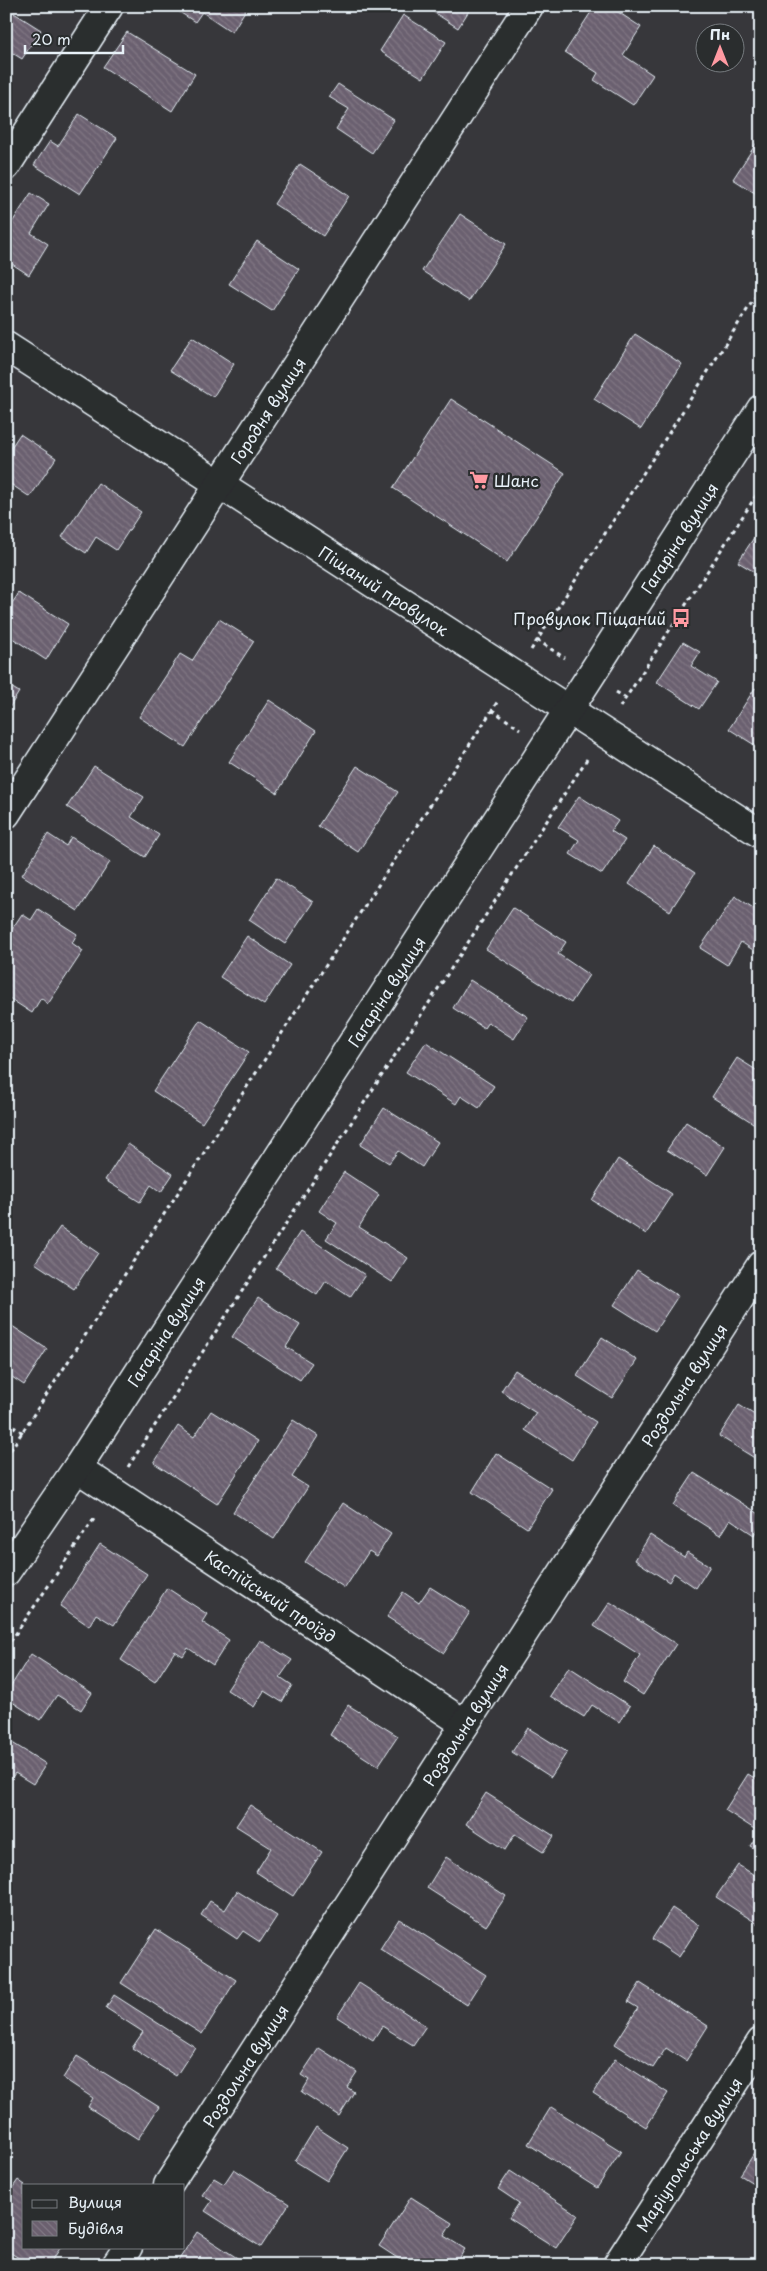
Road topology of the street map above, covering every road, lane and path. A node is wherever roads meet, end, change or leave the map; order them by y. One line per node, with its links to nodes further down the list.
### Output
1 (109, 6): 3 (street)
2 (529, 6): 7 (street, Городня вулиця)
3 (6, 166)
4 (761, 288): 9 (path)
5 (6, 346): 7 (street, Піщаний провулок)
6 (761, 409): 10 (street, Гагаріна вулиця)
7 (219, 484): 9 (street, Піщаний провулок); 12 (street, Городня вулиця)
8 (761, 488): 11 (path)
9 (514, 675): 10 (street, Піщаний провулок); 16 (path)
10 (568, 710): 11 (street, Піщаний провулок); 18 (street, Гагаріна вулиця)
11 (604, 733): 13 (street, Піщаний провулок); 19 (path)
12 (6, 814)
13 (761, 834)
14 (761, 1265): 22 (street, Роздольна вулиця)
15 (6, 1422): 16 (path)
16 (23, 1433): 17 (path)
17 (6, 1457)
18 (77, 1468): 19 (street, Каспійський проїзд); 20 (street, Гагаріна вулиця)
19 (112, 1492): 21 (path); 22 (street, Каспійський проїзд)
20 (6, 1572)
21 (6, 1648)
22 (465, 1724): 24 (street, Роздольна вулиця)
23 (761, 2042): 27 (street, Маріупольська вулиця)
24 (169, 2184)
25 (127, 2248): 26 (street)
26 (116, 2265)
27 (617, 2265)

